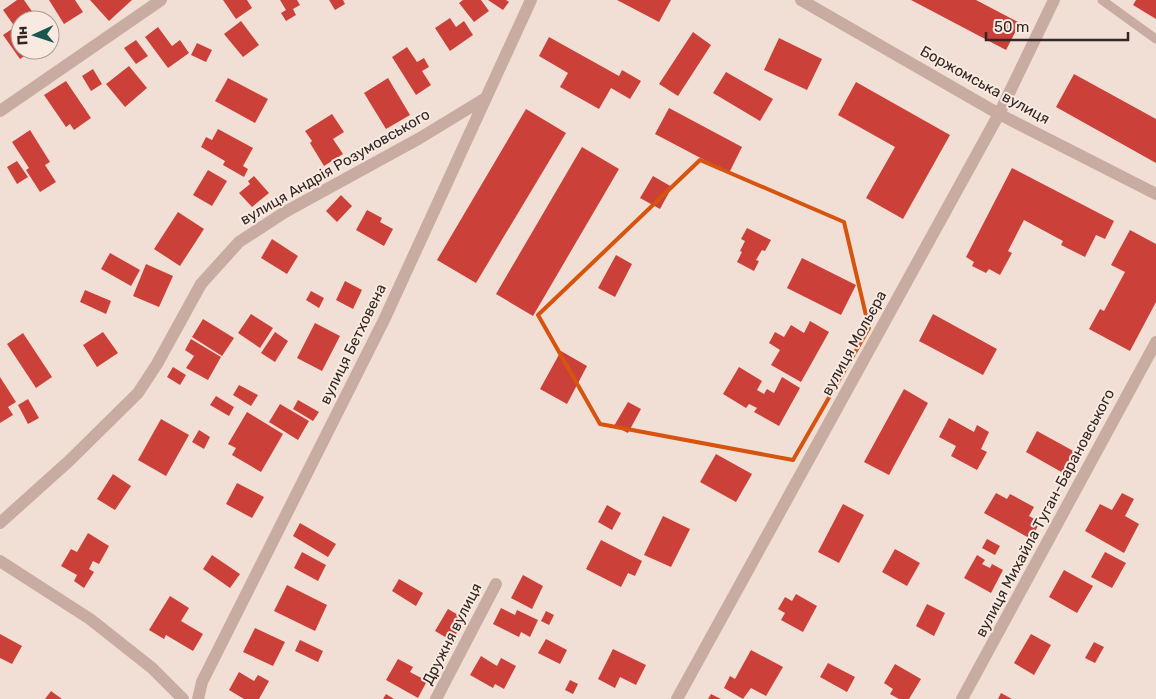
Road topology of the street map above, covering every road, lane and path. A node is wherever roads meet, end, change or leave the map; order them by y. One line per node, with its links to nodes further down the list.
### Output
1 (161, 0): 8 (street)
2 (530, 0): 7 (street, вулиця Бетховена)
3 (800, 0): 9 (street, Боржомська вулиця)
4 (1054, 0): 9 (street, вулиця Мольєра)
5 (1102, 0): 6 (lane)
6 (1156, 39)
7 (484, 99): 12 (street, вулиця Андрія Розумовського); 16 (street, вулиця Бетховена)
8 (0, 111)
9 (999, 114): 10 (street, Боржомська вулиця); 18 (street, вулиця Мольєра)
10 (1156, 194)
11 (1156, 342): 19 (street, вулиця Михайла Туган-Барановського)
12 (0, 523)
13 (0, 561): 15 (street)
14 (496, 584): 17 (street, Дружня вулиця)
15 (183, 699)
16 (198, 699)
17 (436, 699)
18 (677, 699)
19 (962, 699)

